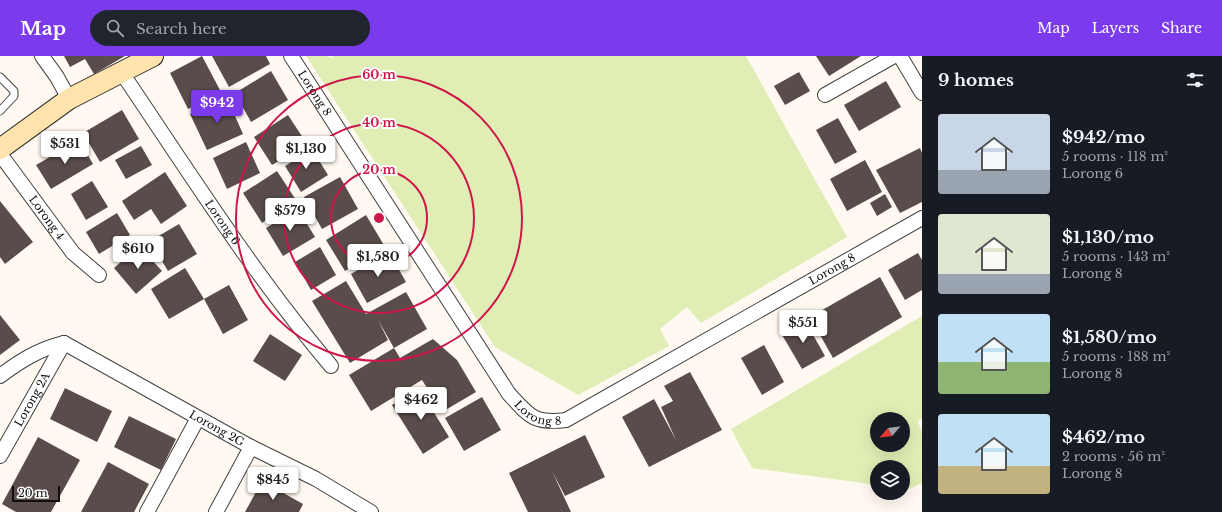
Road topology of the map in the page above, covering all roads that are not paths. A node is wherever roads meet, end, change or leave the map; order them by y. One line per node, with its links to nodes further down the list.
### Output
1 (42, 56): 10 (street)
2 (153, 56): 6 (street)
3 (291, 56): 14 (street, Lorong 8)
4 (894, 56): 9 (street)
5 (900, 56): 8 (street)
6 (122, 72): 10 (street); 17 (street, Lorong 6)
7 (0, 77): 11 (lane)
8 (922, 93)
9 (825, 95)
10 (69, 99): 12 (street)
11 (0, 111)
12 (0, 149)
13 (0, 154): 15 (street, Lorong 4)
14 (922, 218)
15 (99, 275)
16 (64, 343): 18 (street); 19 (street, Lorong 2G); 21 (street, Lorong 2A)
17 (331, 366)
18 (0, 376)
19 (198, 418): 20 (street, Lorong 2G); 22 (street)
20 (250, 447): 23 (street); 24 (street, Lorong 2G)
21 (0, 456)
22 (147, 512)
23 (216, 512)
24 (371, 512)

